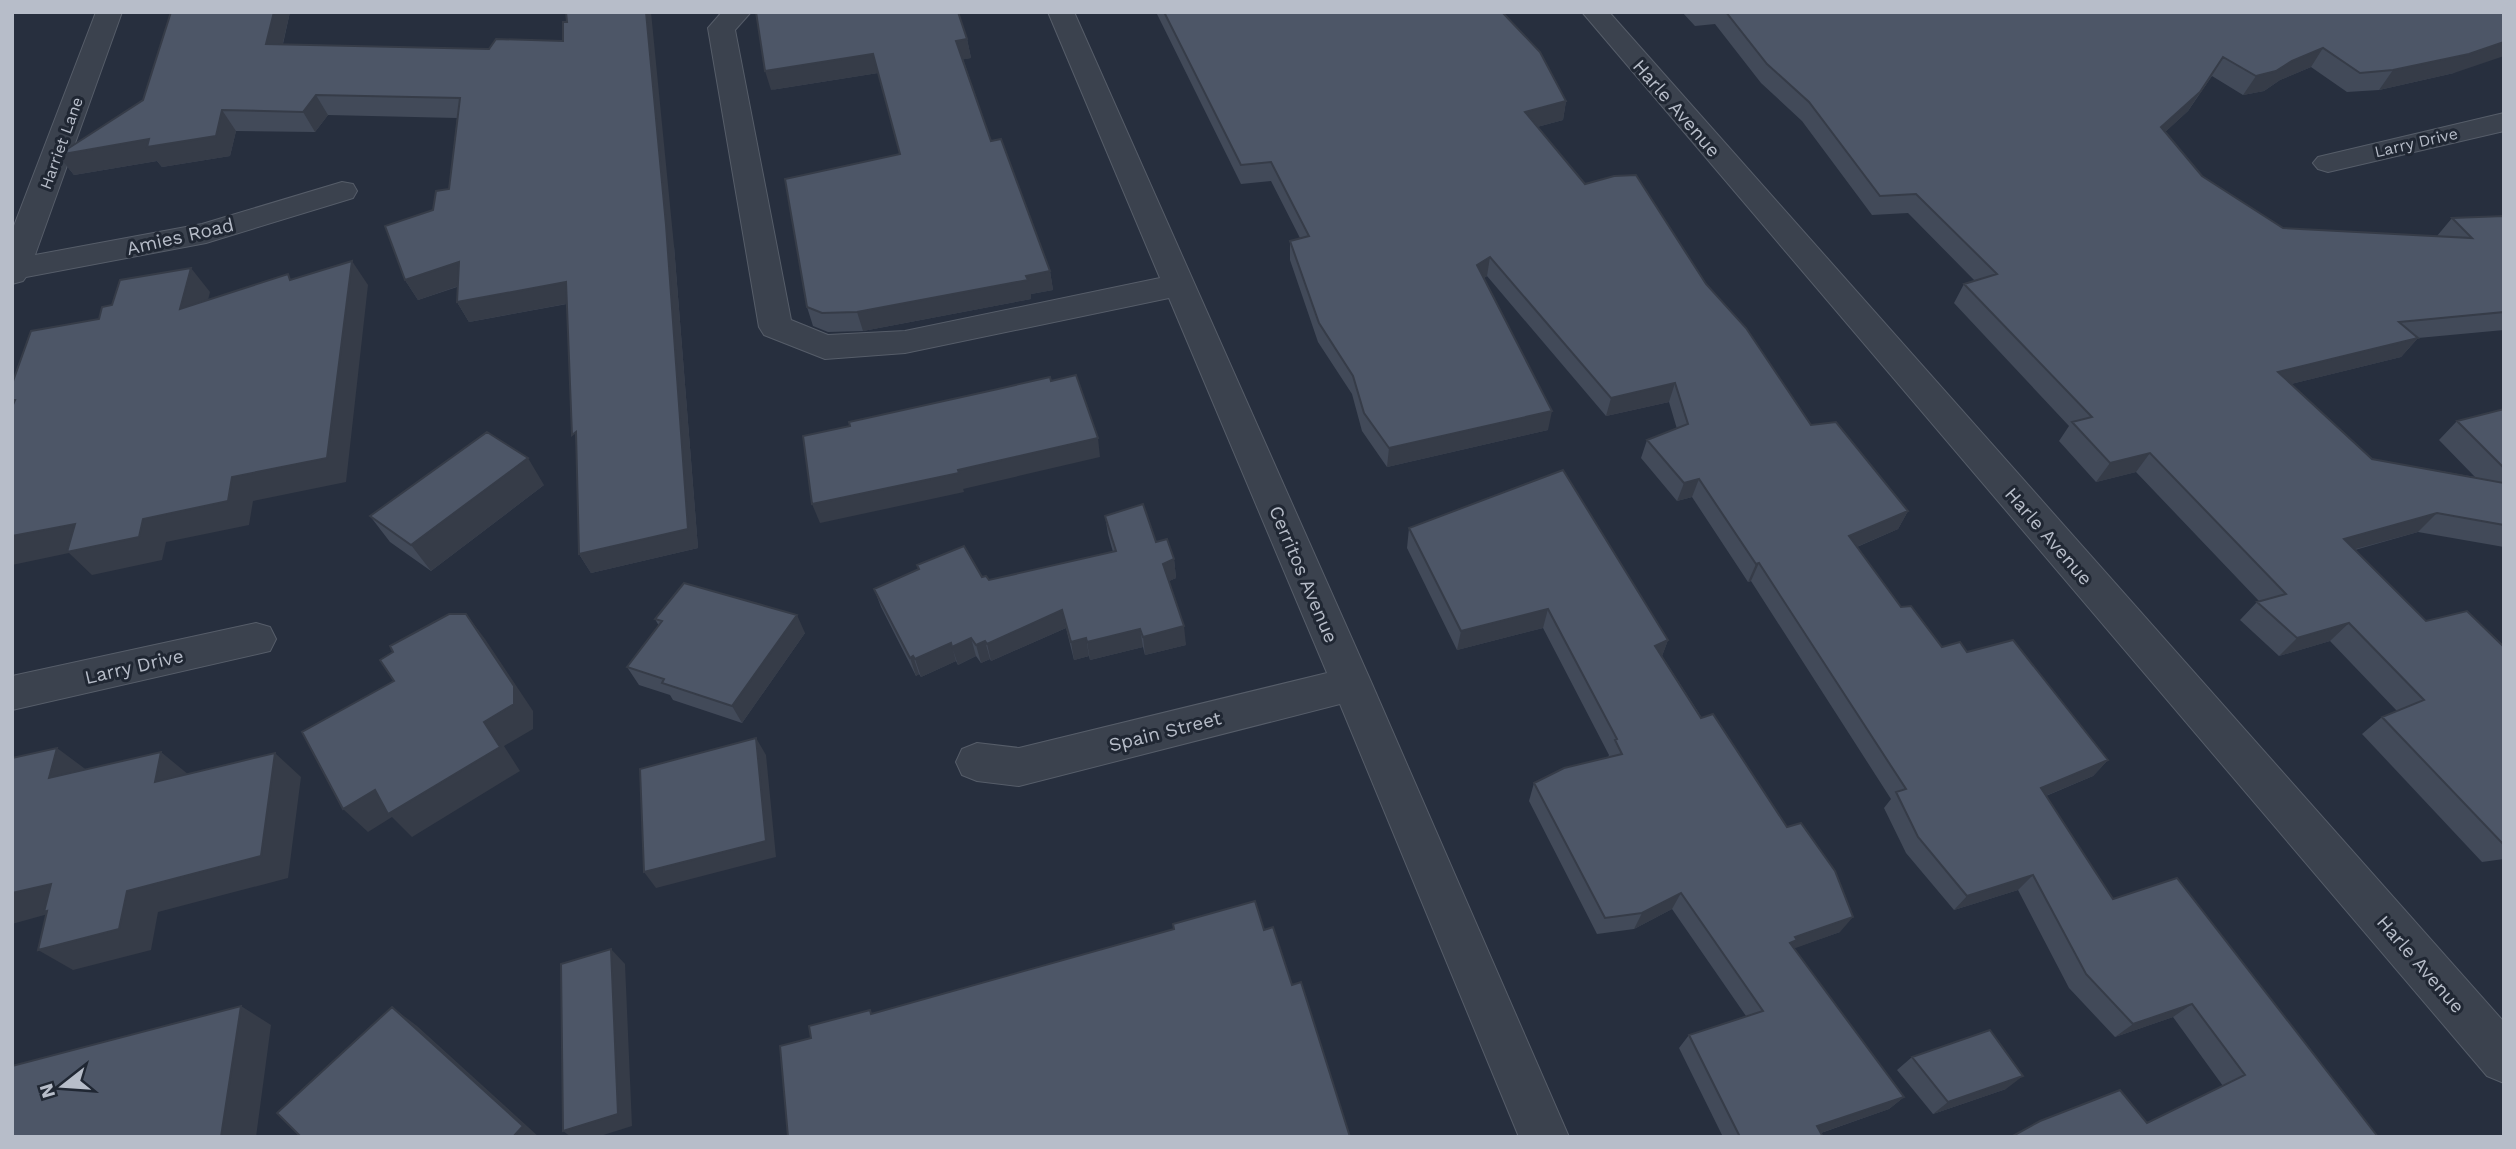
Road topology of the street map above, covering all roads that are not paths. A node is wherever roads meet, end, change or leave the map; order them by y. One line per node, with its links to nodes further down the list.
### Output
1 (109, 12): 8 (street, Harriet Lane)
2 (738, 12): 9 (street)
3 (1060, 12): 9 (street, Cerritos Avenue)
4 (1595, 12): 14 (street, Harle Avenue)
5 (2504, 122): 6 (street, Larry Drive)
6 (2328, 163)
7 (342, 191): 8 (street, Amies Road)
8 (13, 272)
9 (1179, 285): 11 (street, Cerritos Avenue)
10 (256, 639): 12 (street, Larry Drive)
11 (1352, 684): 13 (street, Spain Street); 15 (street, Cerritos Avenue)
12 (12, 693)
13 (977, 762)
14 (2504, 1059)
15 (1544, 1137)

